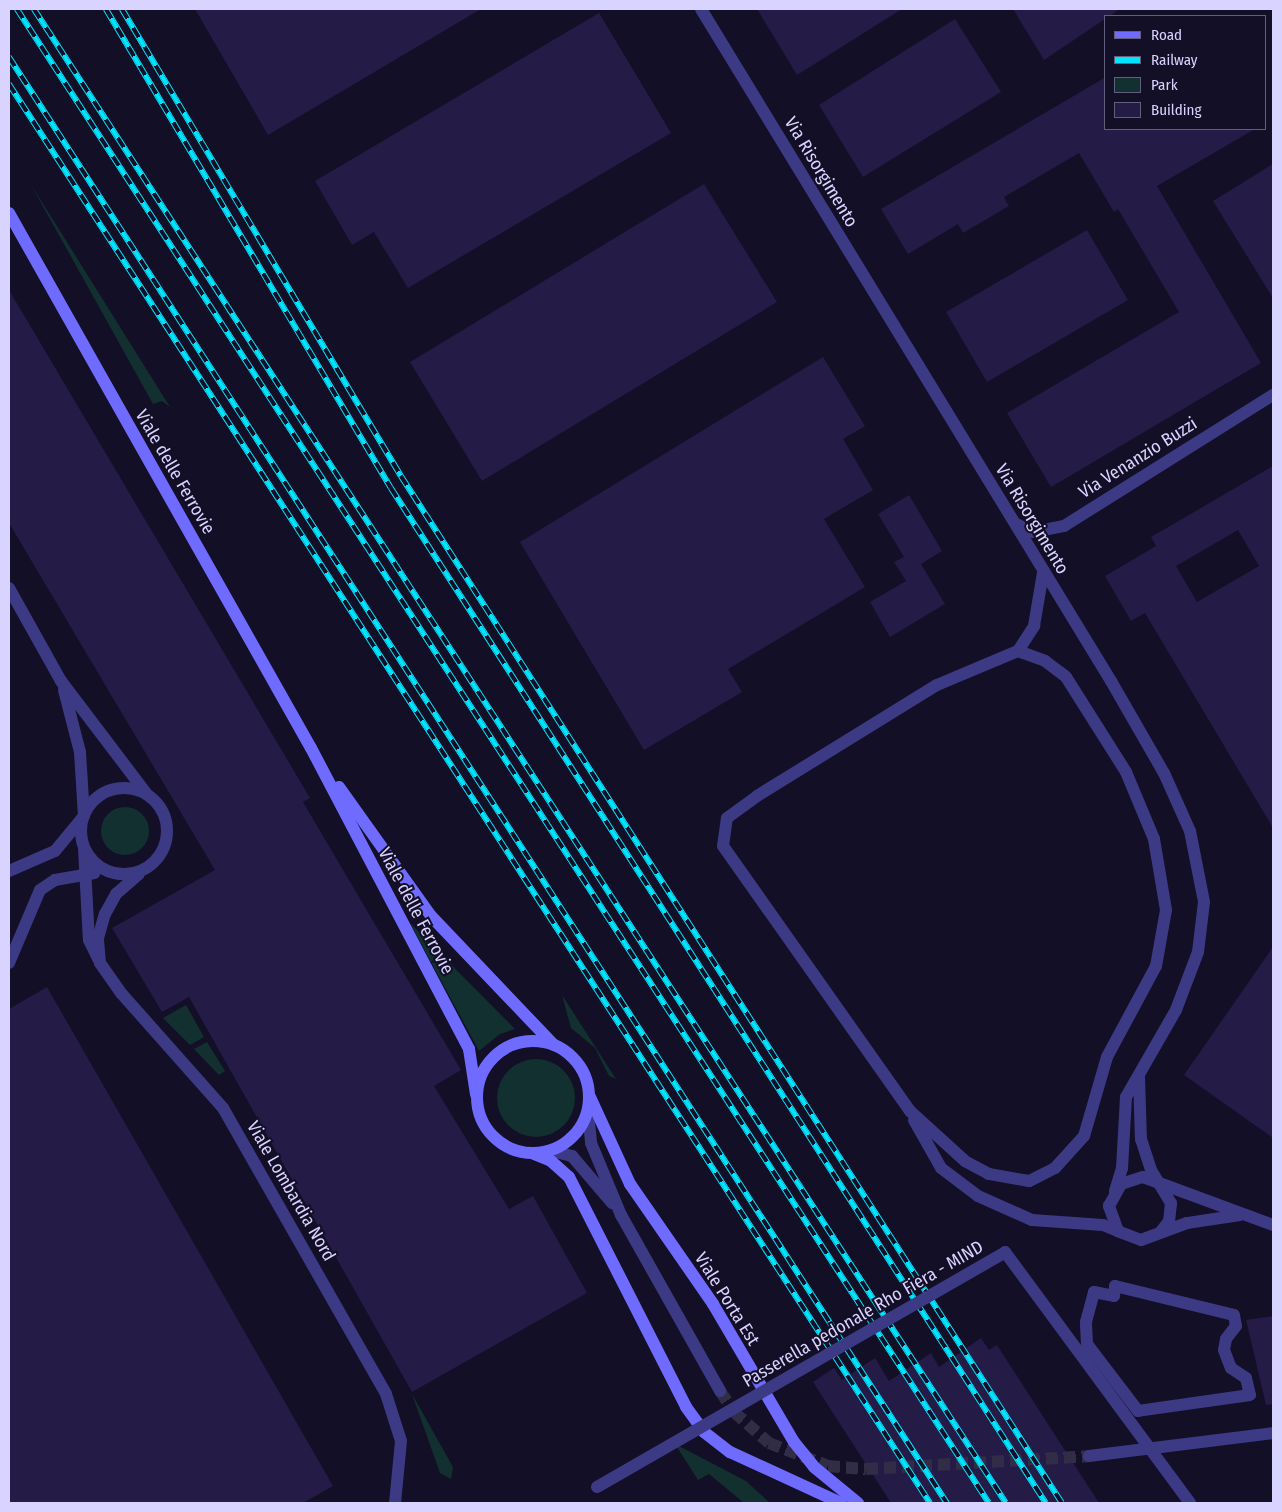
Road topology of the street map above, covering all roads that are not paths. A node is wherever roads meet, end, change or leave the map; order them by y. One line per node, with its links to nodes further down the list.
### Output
1 (701, 9): 4 (street, Via Risorgimento)
2 (9, 214): 9 (street, Viale delle Ferrovie)
3 (1273, 395): 4 (street, Via Venanzio Buzzi)
4 (1016, 524): 5 (street, Via Risorgimento)
5 (1043, 574): 7 (street); 20 (street, Via Risorgimento)
6 (10, 591): 8 (street)
7 (1018, 651): 23 (street); 23 (street)
8 (61, 680): 10 (street); 11 (street)
9 (311, 748): 19 (street, Viale delle Ferrovie); 21 (street, Viale delle Ferrovie)
10 (147, 794): 11 (street); 13 (street)
11 (84, 816): 12 (street); 14 (street)
12 (84, 849): 15 (street); 16 (street, Viale Lombardia Nord)
13 (148, 868): 15 (street); 18 (street)
14 (9, 871)
15 (109, 872): 16 (street)
16 (86, 874): 17 (street); 18 (street, Viale Lombardia Nord)
17 (9, 963)
18 (100, 963): 39 (street, Viale Lombardia Nord)
19 (554, 1045): 21 (street); 22 (street)
20 (1140, 1072): 27 (street); 28 (street, Via Risorgimento)
21 (476, 1094): 26 (street)
22 (590, 1097): 24 (street); 41 (street, Viale Porta Est)
23 (910, 1110): 32 (street)
24 (588, 1113): 25 (street); 29 (street)
25 (552, 1151): 26 (street); 29 (street)
26 (534, 1154): 40 (street)
27 (1160, 1185): 28 (street); 30 (street); 33 (street)
28 (1114, 1191): 32 (street)
29 (621, 1215): 35 (street)
30 (1240, 1215): 31 (street); 33 (street)
31 (1273, 1225)
32 (1120, 1232): 33 (street)
33 (1156, 1236)
34 (1086, 1322): 34 (street)
35 (720, 1391)
36 (1273, 1433): 37 (street)
37 (1089, 1456)
38 (598, 1487): 42 (street, Passerella pedonale Rho Fiera - MIND, bridge)
39 (395, 1503)
40 (842, 1503)
41 (858, 1503)
42 (1190, 1503)

